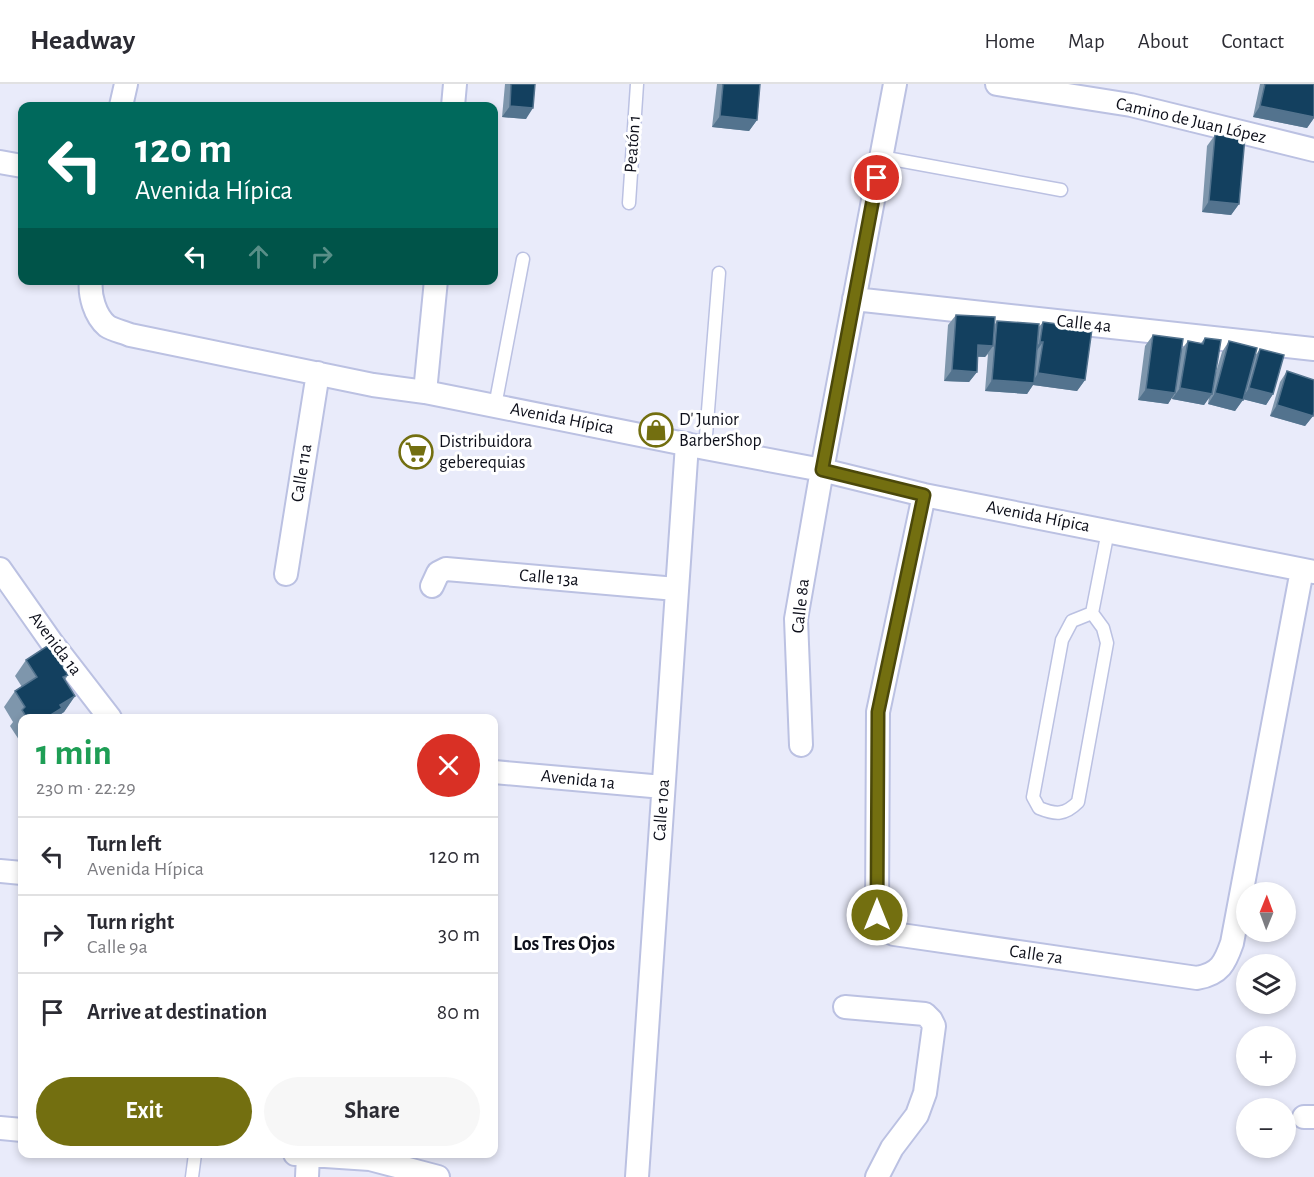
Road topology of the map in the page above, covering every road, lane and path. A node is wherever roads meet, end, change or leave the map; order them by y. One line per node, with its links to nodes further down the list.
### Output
1 (126, 84): 6 (street)
2 (455, 84): 7 (street)
3 (637, 84): 13 (lane, Peatón 1)
4 (895, 84): 9 (street, Calle 8a)
5 (997, 84): 8 (street, Camino de Juan López)
6 (122, 102)
7 (453, 102)
8 (1314, 150)
9 (881, 157): 12 (lane); 18 (street, Calle 8a)
10 (0, 162): 11 (street)
11 (18, 165)
12 (1061, 190)
13 (629, 203)
14 (524, 259): 22 (lane)
15 (719, 273): 23 (lane)
16 (90, 285): 20 (street, Avenida Hípica)
17 (436, 285): 21 (street)
18 (854, 299): 19 (street, Calle 4a); 24 (street, Calle 8a)
19 (1314, 349)
20 (318, 373): 21 (street, Avenida Hípica); 29 (street, Calle 11a)
21 (425, 392): 22 (street, Avenida Hípica)
22 (495, 406): 23 (street, Avenida Hípica)
23 (696, 446): 24 (street, Avenida Hípica); 31 (street, Calle 10a)
24 (822, 470): 25 (street, Avenida Hípica); 34 (street, Calle 8a)
25 (924, 495): 26 (street, Avenida Hípica); 28 (street, Calle 7a)
26 (1108, 531): 28 (street, Avenida Hípica); 32 (lane)
27 (0, 570): 33 (street, Avenida 1a)
28 (1308, 571)
29 (286, 574)
30 (432, 586): 31 (street, Calle 13a)
31 (676, 589): 36 (street, Calle 10a)
32 (1092, 613): 32 (lane)
33 (107, 714)
34 (801, 745)
35 (498, 772): 36 (street, Avenida 1a)
36 (663, 788): 48 (street, Calle 10a)
37 (0, 871): 38 (street)
38 (18, 873)
39 (845, 1007): 49 (street)
40 (0, 1128): 41 (street)
41 (18, 1130)
42 (194, 1158): 46 (lane)
43 (348, 1158): 45 (street)
44 (377, 1158): 47 (street)
45 (303, 1162)
46 (192, 1177)
47 (438, 1177)
48 (637, 1177)
49 (877, 1177)

